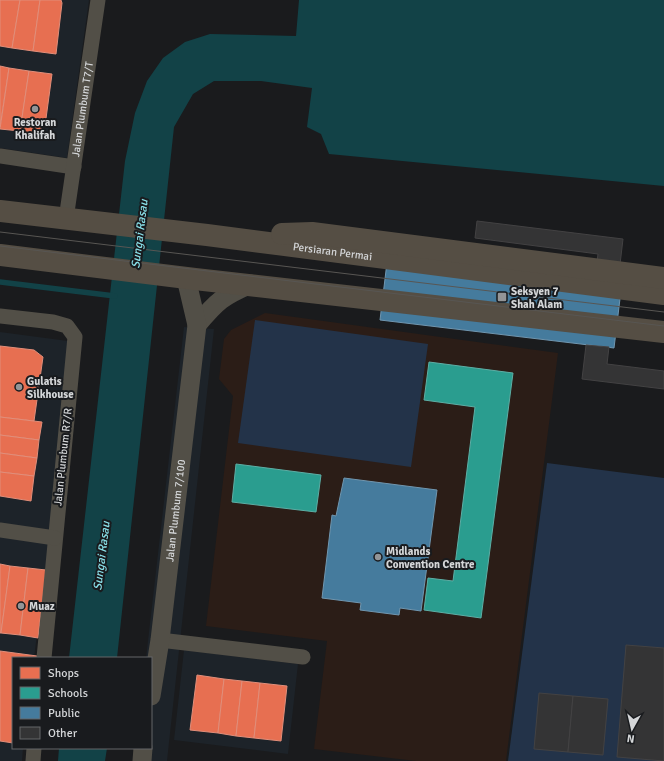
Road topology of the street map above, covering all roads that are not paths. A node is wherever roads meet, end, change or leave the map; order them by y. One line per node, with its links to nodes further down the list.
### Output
1 (98, 0): 3 (street, Jalan Plumbum T7/T)
2 (0, 156): 3 (street)
3 (74, 166): 5 (street, Jalan Plumbum T7/T)
4 (0, 211): 5 (main road, Persiaran Permai)
5 (66, 218): 6 (main road, Persiaran Permai)
6 (207, 235): 9 (main road); 11 (main road, Persiaran Permai)
7 (0, 255): 8 (main road)
8 (182, 278): 10 (main road); 13 (street)
9 (664, 278)
10 (251, 284): 13 (street); 14 (main road)
11 (664, 294)
12 (0, 316): 16 (street, Jalan Plumbum R7/R)
13 (197, 325): 17 (street, Jalan Plumbum 7/100)
14 (664, 332)
15 (0, 530): 16 (street)
16 (55, 538): 18 (street, Jalan Plumbum R7/R)
17 (160, 640): 19 (street); 20 (street, Jalan Plumbum 7/100)
18 (44, 657)
19 (303, 657)
20 (152, 690)
21 (34, 749): 23 (street)
22 (143, 749): 24 (street)
23 (33, 761)
24 (142, 761)

